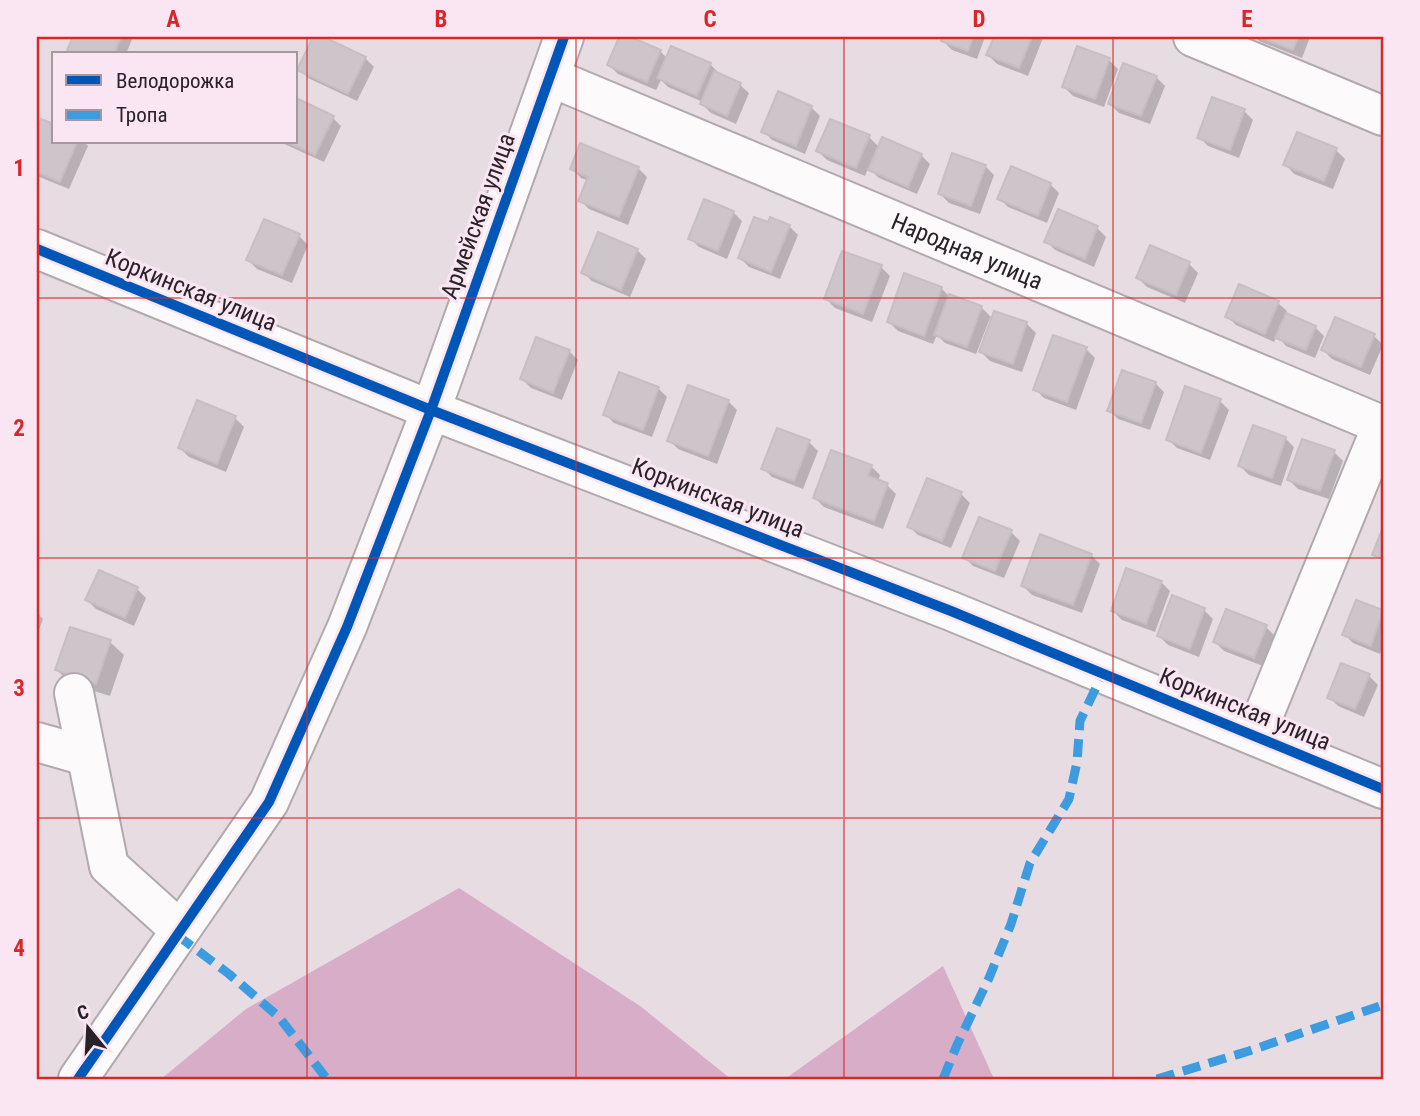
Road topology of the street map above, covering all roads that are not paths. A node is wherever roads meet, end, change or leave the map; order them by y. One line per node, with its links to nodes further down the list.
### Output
1 (564, 37): 3 (street, Армейская улица)
2 (1199, 38): 4 (street)
3 (550, 77): 6 (street, Армейская улица); 7 (street, Народная улица)
4 (1383, 117)
5 (37, 249): 6 (street, Коркинская улица)
6 (430, 410): 9 (street, Коркинская улица); 13 (street, Армейская улица)
7 (1383, 424): 9 (street)
8 (74, 693): 11 (street)
9 (1255, 736): 12 (street, Коркинская улица)
10 (37, 741): 11 (street)
11 (86, 756): 13 (street)
12 (1383, 789)
13 (180, 930): 14 (street, Армейская улица)
14 (78, 1079)

